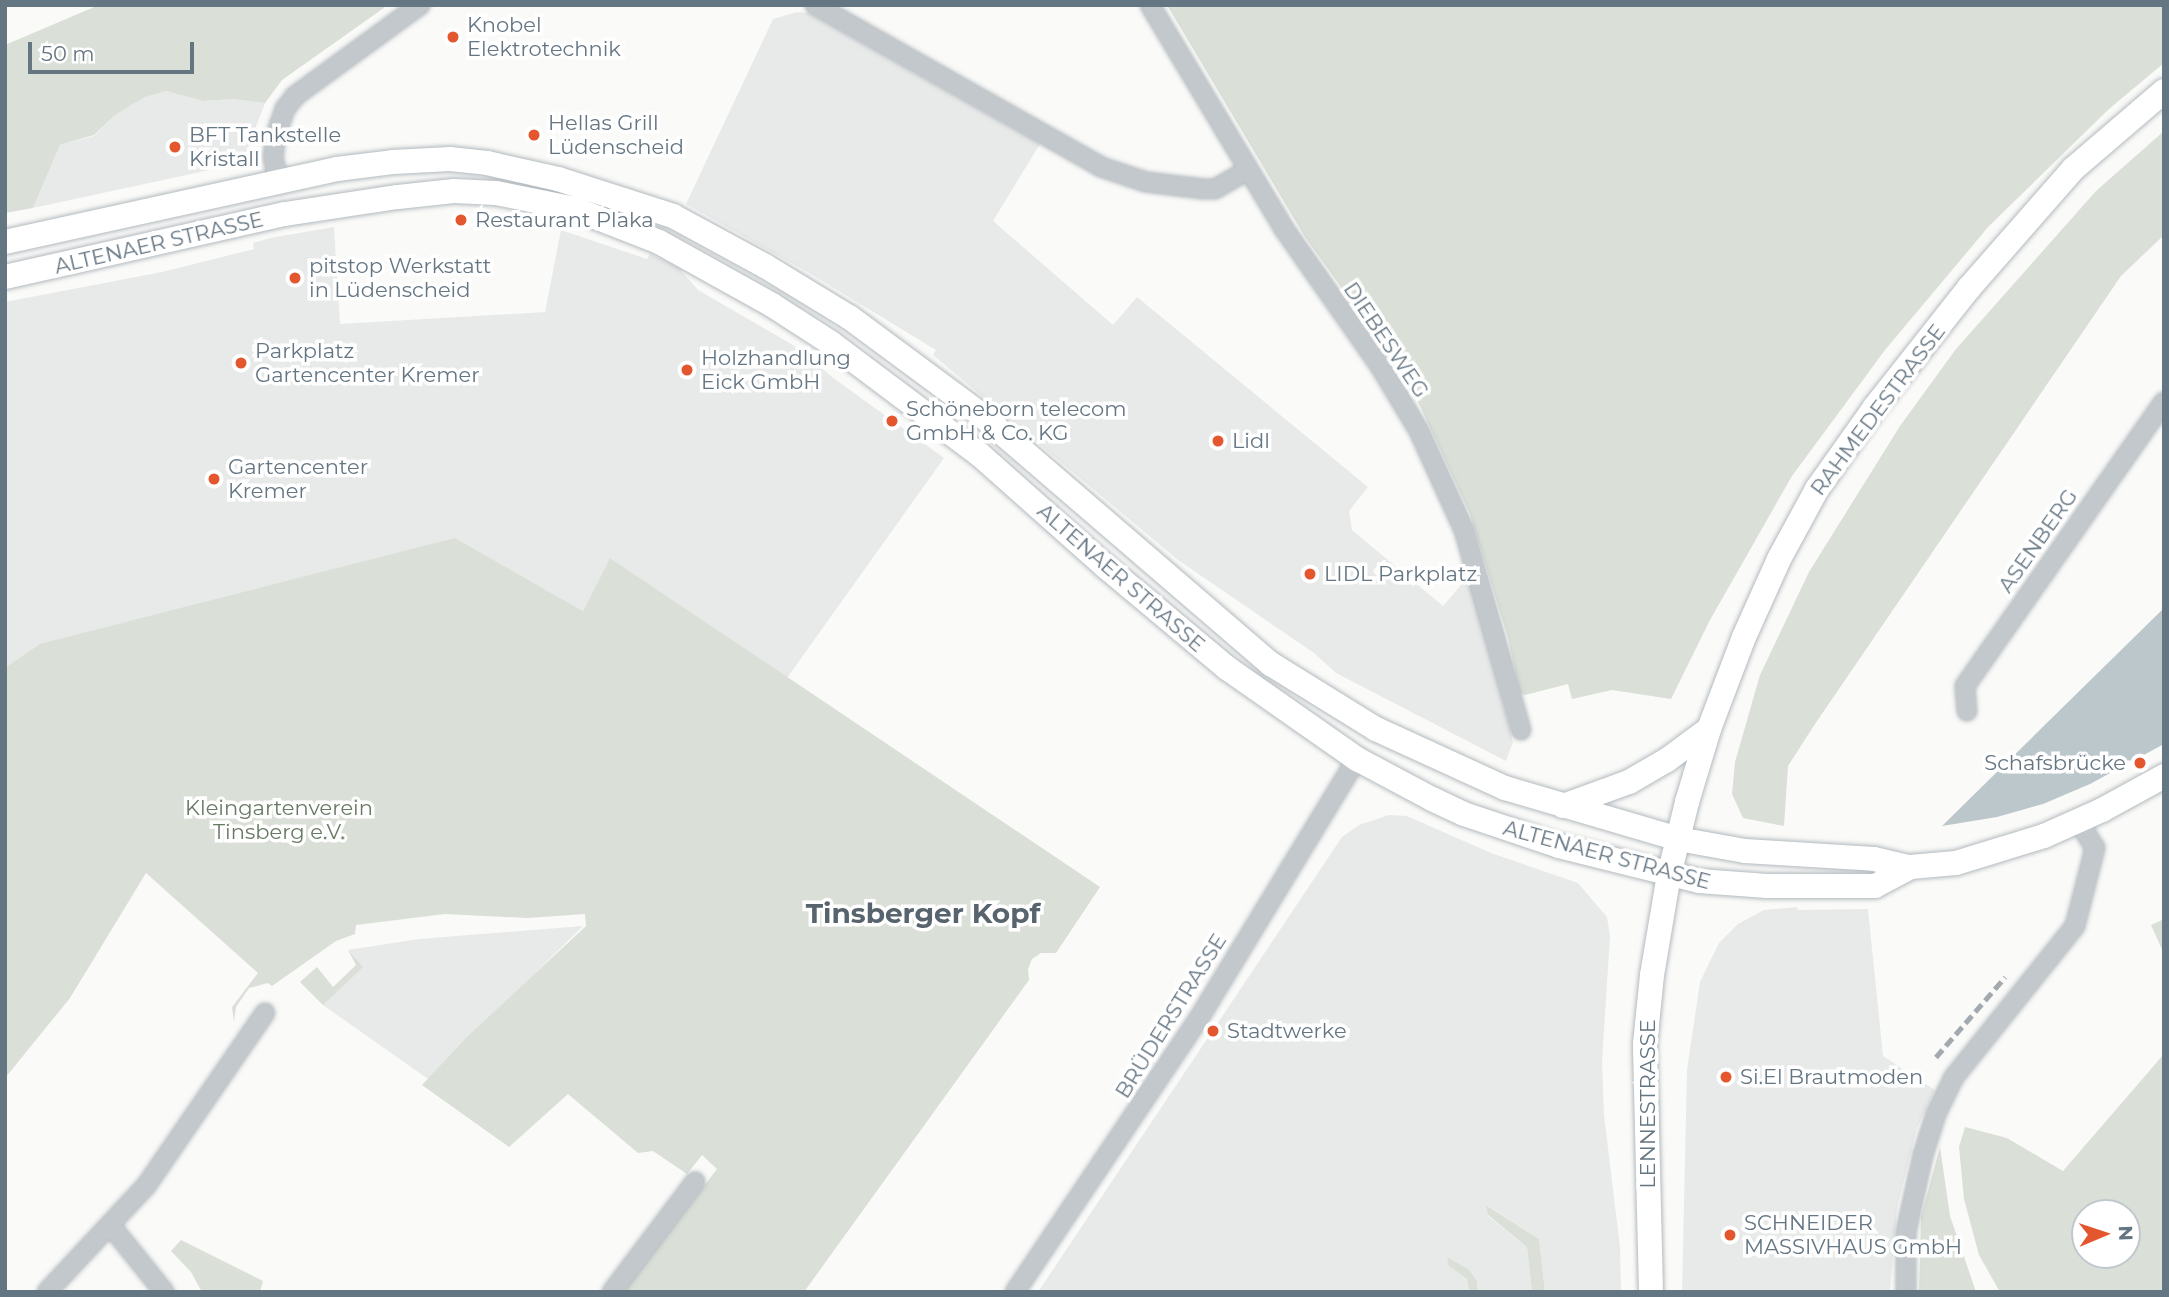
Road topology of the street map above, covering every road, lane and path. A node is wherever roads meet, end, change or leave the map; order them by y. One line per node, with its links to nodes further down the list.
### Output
1 (420, 5): 6 (street)
2 (815, 5): 5 (street)
3 (1150, 5): 5 (street, DIEBESWEG)
4 (2164, 90): 23 (main road, RAHMEDESTRASSE)
5 (1248, 170): 24 (street, DIEBESWEG)
6 (278, 182): 7 (main road, ALTENAER STRASSE); 8 (main road, ALTENAER STRASSE); 12 (main road, ALTENAER STRASSE)
7 (285, 214): 10 (main road, ALTENAER STRASSE); 13 (main road, ALTENAER STRASSE)
8 (31, 238): 9 (main road, ALTENAER STRASSE); 10 (main road, ALTENAER STRASSE)
9 (5, 242)
10 (33, 272): 11 (main road, ALTENAER STRASSE)
11 (5, 276)
12 (786, 278): 13 (main road); 14 (main road, ALTENAER STRASSE)
13 (772, 305): 15 (main road, ALTENAER STRASSE)
14 (849, 317): 15 (main road); 17 (main road, ALTENAER STRASSE)
15 (831, 343): 18 (main road, ALTENAER STRASSE)
16 (2164, 402): 21 (street, ASENBERG)
17 (998, 430): 18 (main road); 19 (main road, ALTENAER STRASSE)
18 (979, 454): 20 (main road, ALTENAER STRASSE)
19 (1042, 468): 20 (main road, ALTENAER STRASSE); 22 (main road, ALTENAER STRASSE)
20 (1022, 493): 25 (main road, ALTENAER STRASSE)
21 (1967, 711)
22 (1376, 729): 25 (main road); 27 (main road, ALTENAER STRASSE)
23 (1709, 729): 27 (main road); 29 (main road, RAHMEDESTRASSE)
24 (1521, 730)
25 (1357, 760): 31 (main road, ALTENAER STRASSE); 38 (street, BRÜDERSTRASSE)
26 (2164, 776): 28 (main road, ALTENAER STRASSE)
27 (1563, 806): 29 (main road, ALTENAER STRASSE)
28 (2078, 821): 30 (main road, ALTENAER STRASSE); 40 (street)
29 (1678, 839): 30 (main road, ALTENAER STRASSE); 31 (main road, RAHMEDESTRASSE)
30 (1910, 867): 31 (main road, ALTENAER STRASSE)
31 (1669, 875): 39 (main road, LENNESTRASSE)
32 (265, 1013): 34 (street)
33 (695, 1182): 37 (street)
34 (111, 1226): 35 (street); 36 (street)
35 (47, 1292)
36 (164, 1292)
37 (612, 1292)
38 (1015, 1292)
39 (1651, 1292)
40 (1906, 1292)

